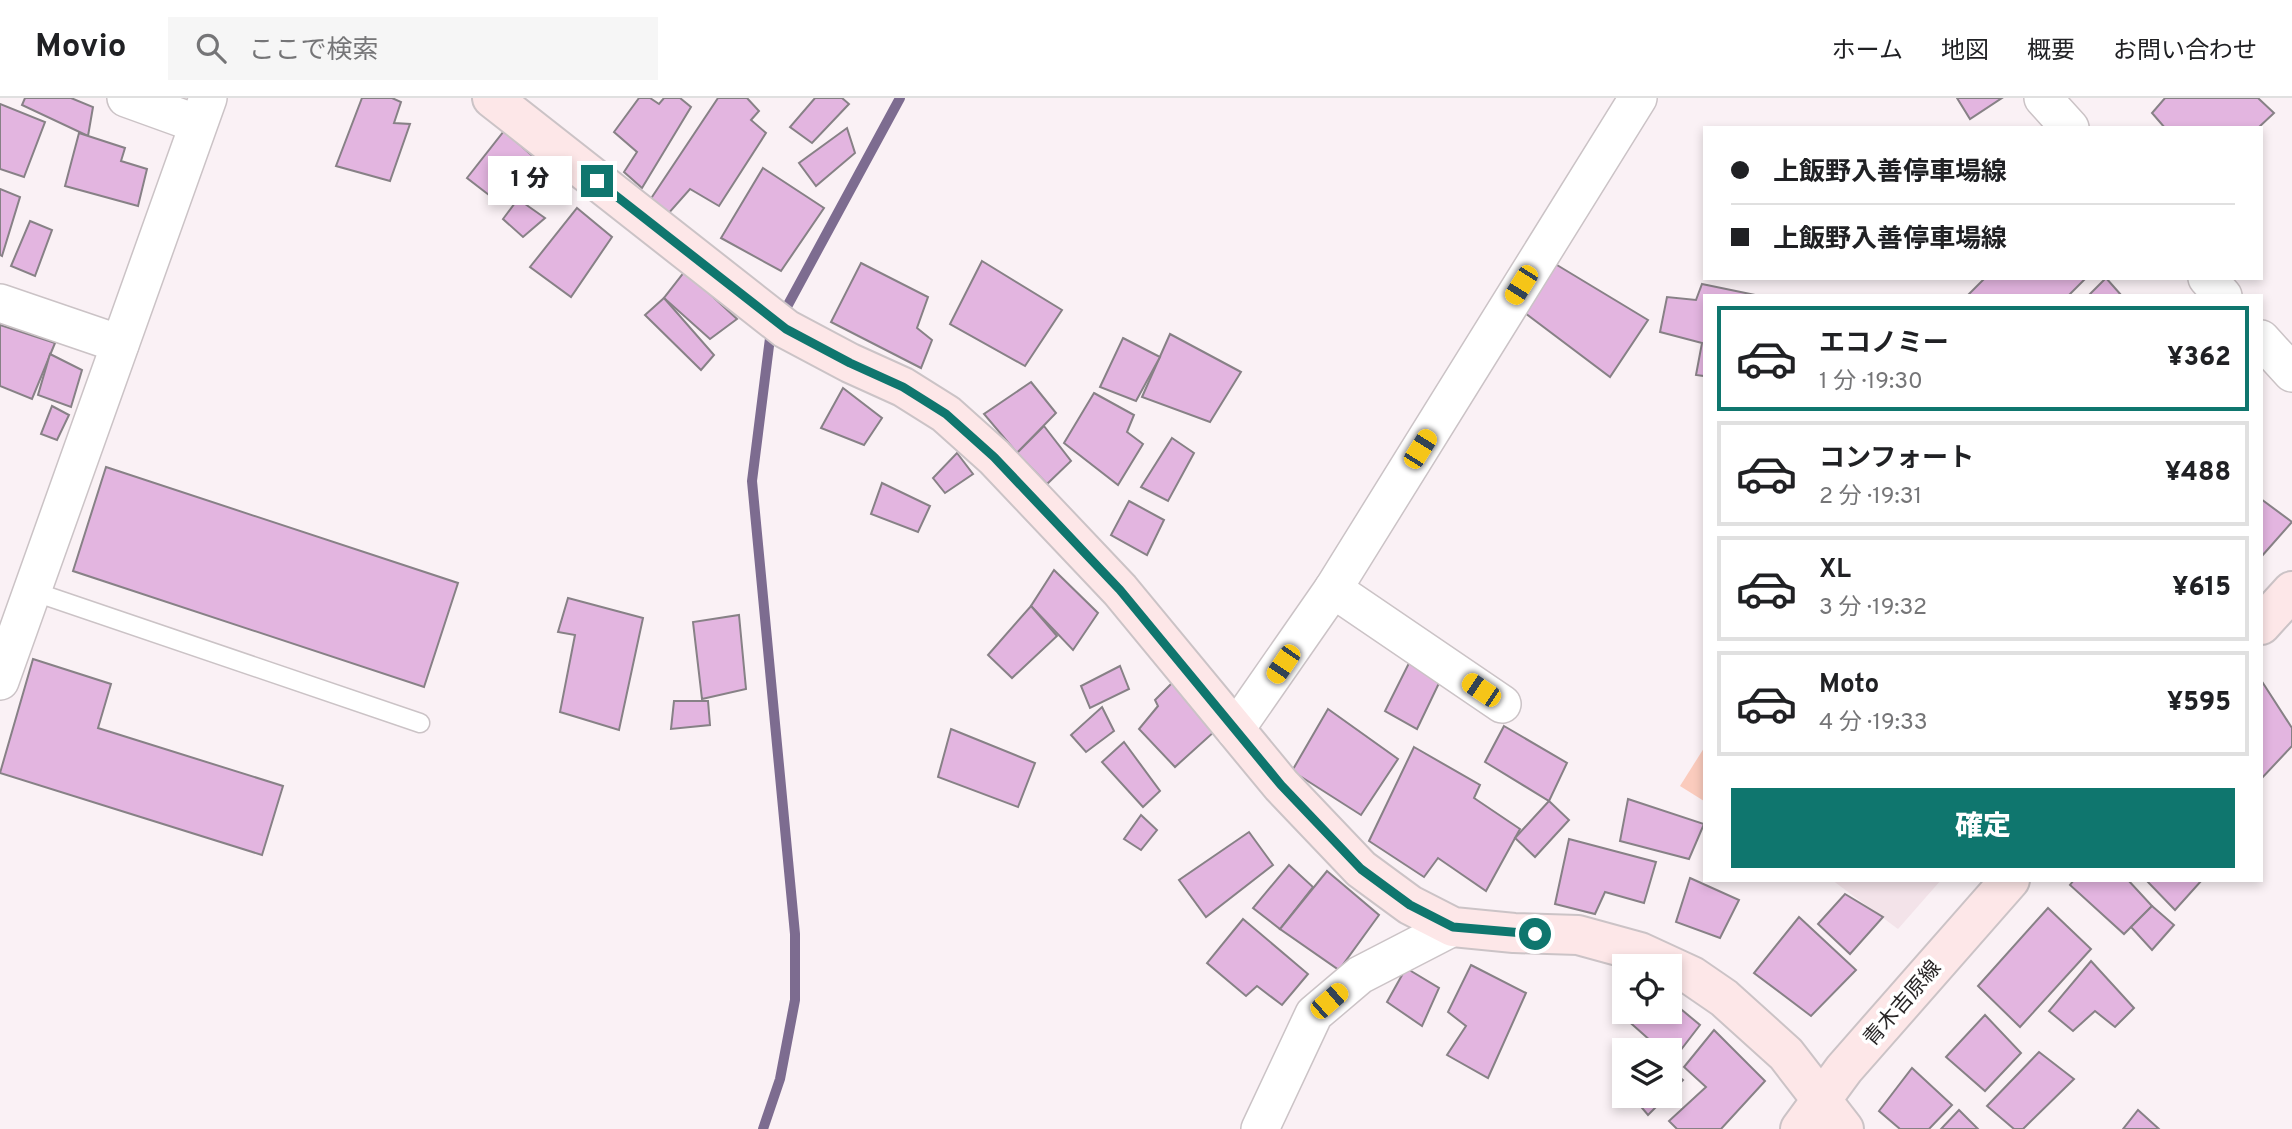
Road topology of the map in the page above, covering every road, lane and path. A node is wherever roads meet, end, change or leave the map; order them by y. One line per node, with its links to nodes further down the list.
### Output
1 (126, 98): 5 (street)
2 (492, 98): 20 (main road)
3 (1638, 98): 13 (street)
4 (2043, 98): 6 (street)
5 (203, 111): 11 (street)
6 (2068, 126)
7 (2209, 280): 8 (street)
8 (2220, 294)
9 (0, 303): 11 (street)
10 (2263, 341): 12 (street)
11 (120, 344): 14 (street)
12 (2292, 373)
13 (1333, 589): 18 (street); 20 (street)
14 (32, 591): 17 (street); 19 (lane)
15 (2292, 591): 16 (main road)
16 (2263, 623)
17 (0, 681)
18 (1502, 704)
19 (420, 723)
20 (1235, 730): 22 (main road)
21 (2008, 882): 23 (main road, 青木吉原線)
22 (1453, 927): 23 (main road); 24 (street)
23 (1822, 1120)
24 (1260, 1129)

